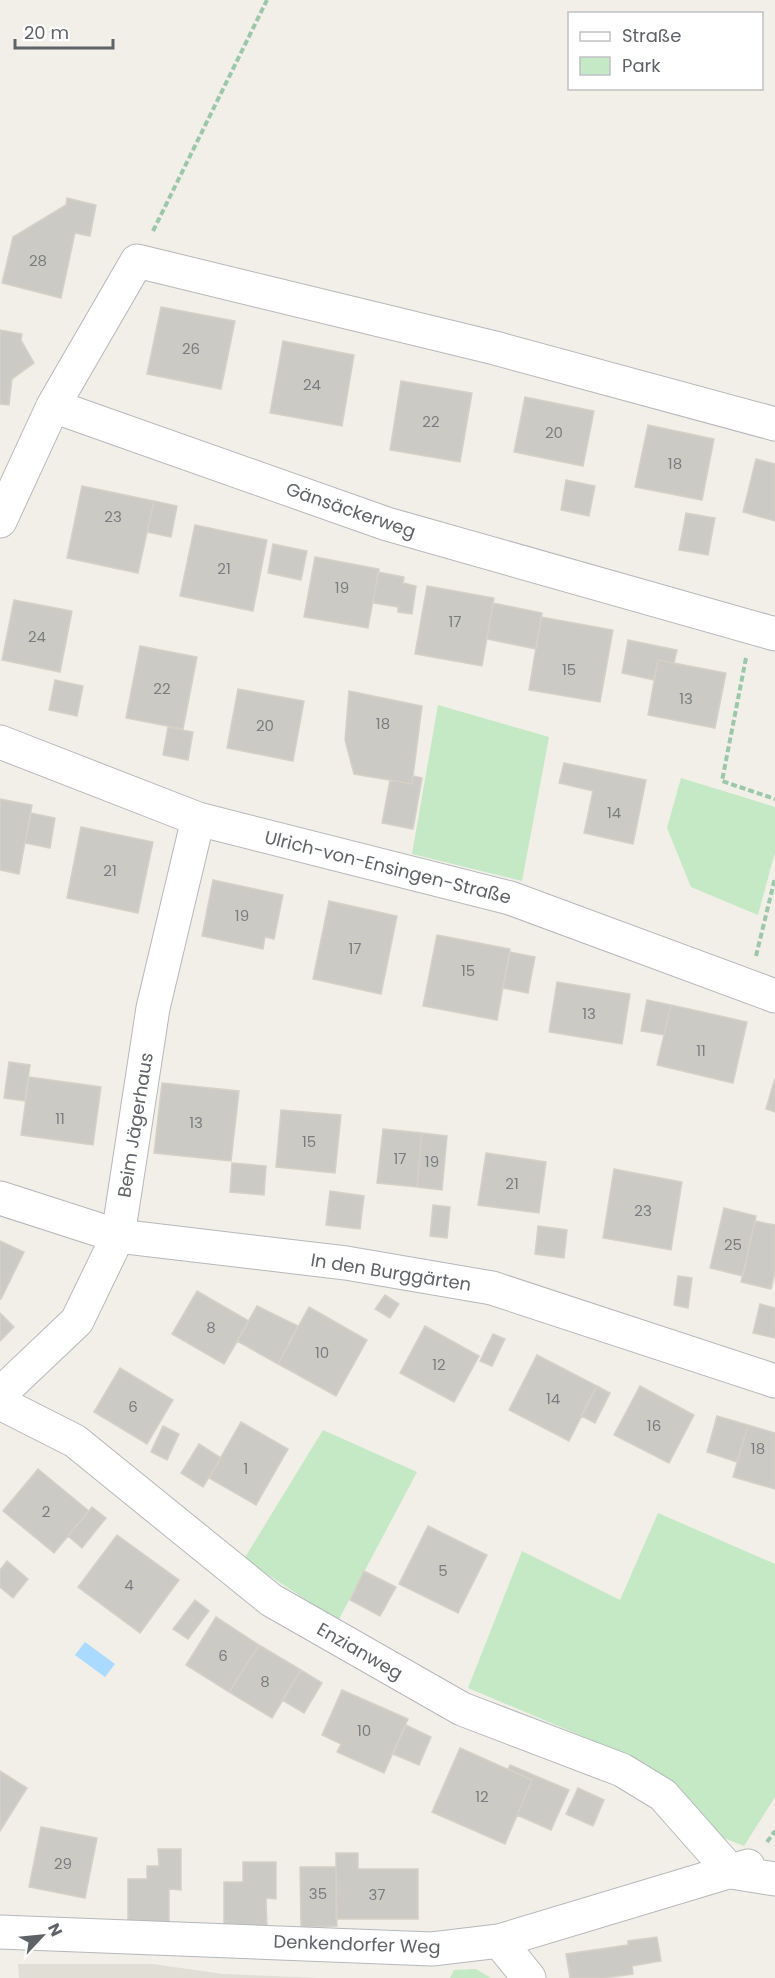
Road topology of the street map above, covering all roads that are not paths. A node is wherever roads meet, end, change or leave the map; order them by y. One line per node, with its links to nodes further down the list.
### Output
1 (53, 406): 2 (street); 3 (street); 4 (street, Gänsäckerweg)
2 (775, 424)
3 (0, 521)
4 (764, 631)
5 (0, 742): 6 (street, Ulrich-von-Ensingen-Straße)
6 (198, 819): 7 (street, Ulrich-von-Ensingen-Straße); 9 (street, Beim Jägerhaus)
7 (762, 991)
8 (0, 1198): 9 (street, In den Burggärten)
9 (118, 1236): 10 (street, In den Burggärten); 11 (street, Beim Jägerhaus)
10 (775, 1380)
11 (0, 1394)
12 (0, 1403): 14 (street, Enzianweg)
13 (775, 1861): 14 (street, Denkendorfer Weg)
14 (731, 1872): 15 (street); 17 (street, Denkendorfer Weg)
15 (775, 1878)
16 (0, 1932): 17 (street, Denkendorfer Weg)
17 (499, 1941): 18 (street)
18 (530, 1978)

